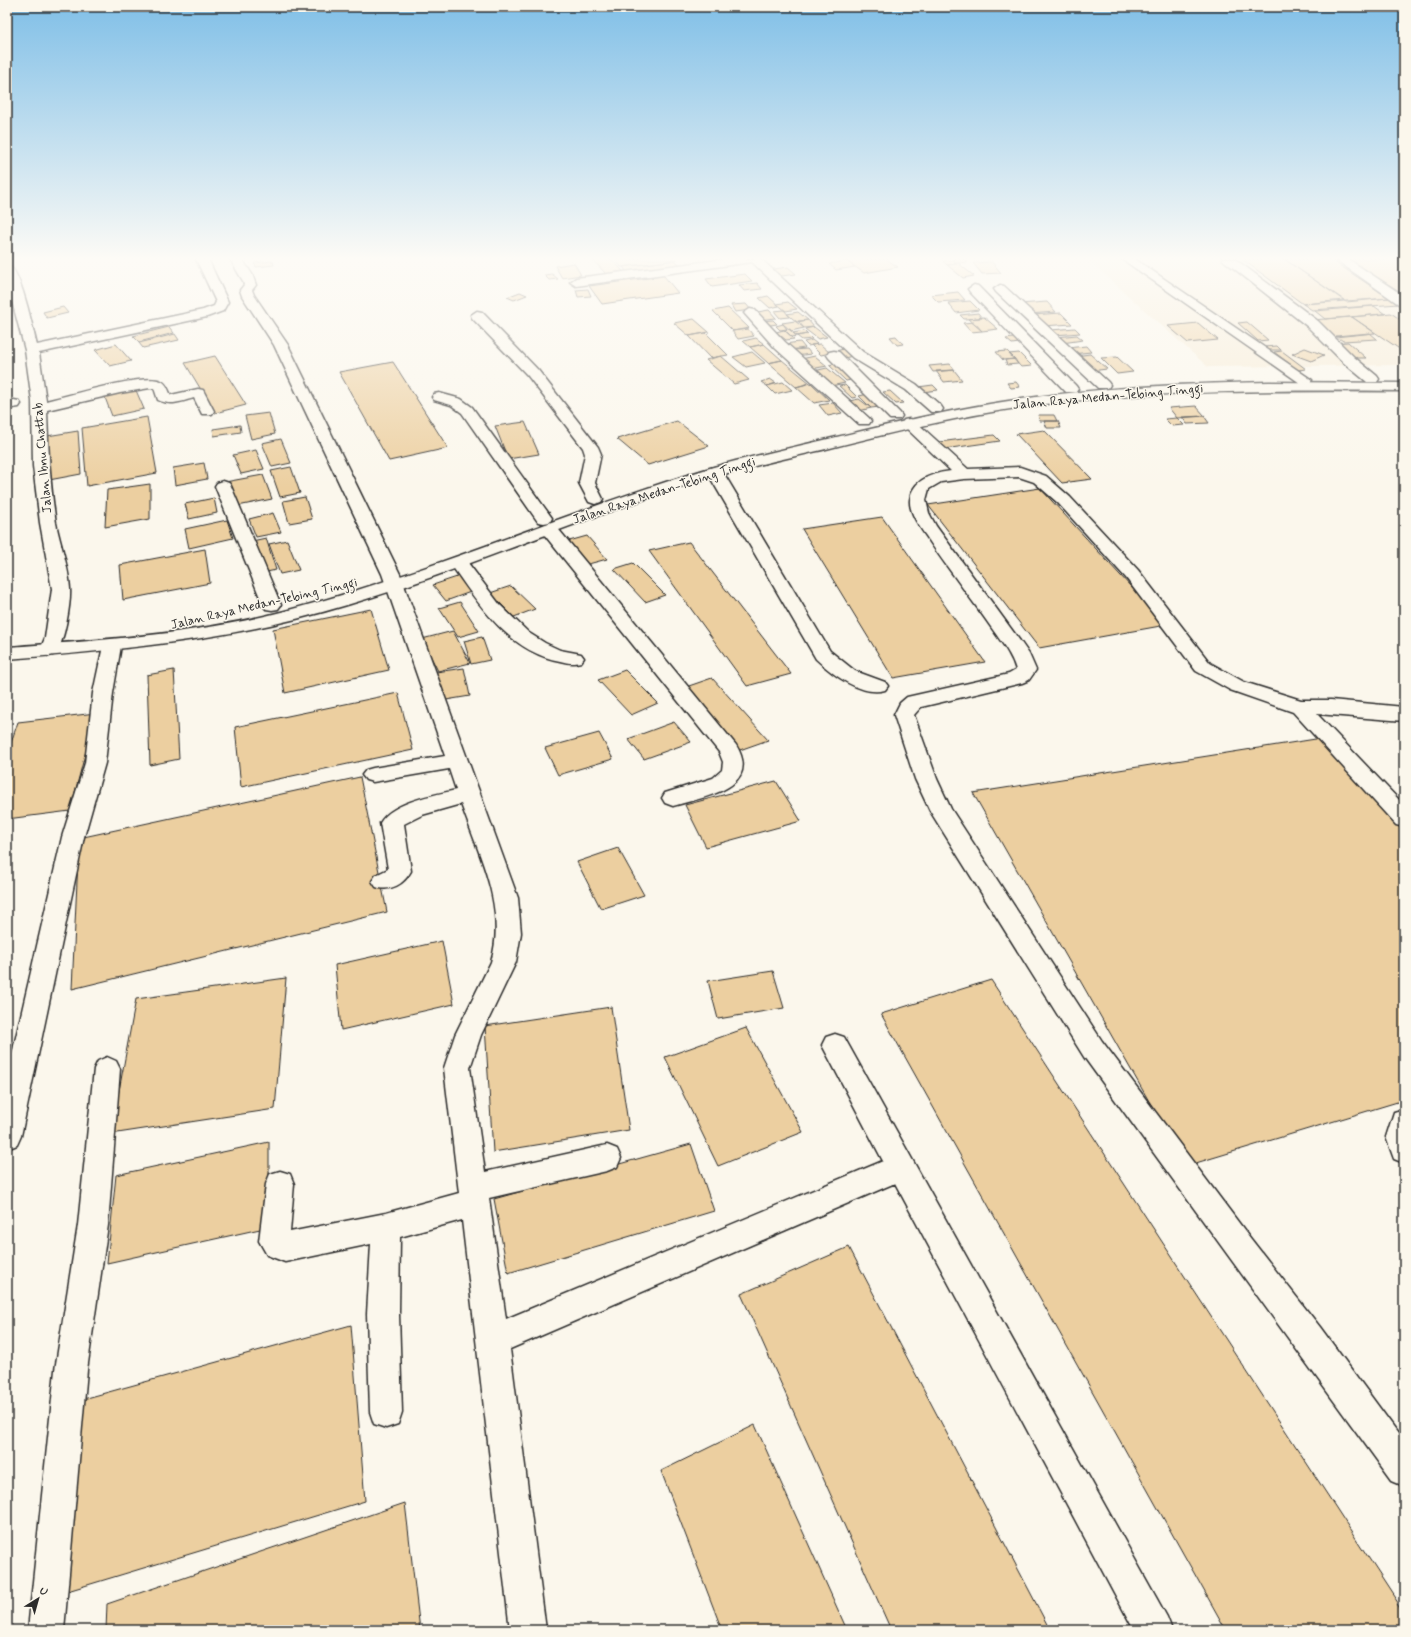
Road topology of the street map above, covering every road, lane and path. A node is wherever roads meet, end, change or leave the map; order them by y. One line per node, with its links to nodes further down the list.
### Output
1 (28, 335): 12 (main road, Jalan Ibnu Chattab)
2 (99, 335): 12 (main road)
3 (275, 335): 33 (main road)
4 (497, 335): 30 (main road)
5 (772, 335): 26 (main road)
6 (837, 335): 23 (main road)
7 (1017, 335): 20 (main road)
8 (1050, 335): 18 (main road)
9 (1223, 335): 16 (main road)
10 (1240, 335): 17 (main road)
11 (1324, 335): 14 (main road)
12 (32, 350): 22 (main road, Jalan Ibnu Chattab)
13 (834, 355): 25 (main road)
14 (1372, 379): 15 (main road, Jalan Raya Medan-Tebing Tinggi); 17 (main road, Jalan Raya Medan-Tebing Tinggi)
15 (1404, 379)
16 (1281, 380): 17 (main road, Jalan Raya Medan-Tebing Tinggi); 18 (main road, Jalan Raya Medan-Tebing Tinggi)
17 (1305, 380)
18 (1103, 385): 20 (main road, Jalan Raya Medan-Tebing Tinggi)
19 (1404, 387): 25 (main road, Jalan Raya Medan-Tebing Tinggi)
20 (1071, 389): 23 (main road, Jalan Raya Medan-Tebing Tinggi)
21 (439, 397): 31 (main road)
22 (39, 407): 24 (main road); 36 (main road, Jalan Ibnu Chattab)
23 (936, 409): 25 (main road, Jalan Raya Medan-Tebing Tinggi)
24 (207, 411)
25 (902, 419): 26 (main road, Jalan Raya Medan-Tebing Tinggi); 27 (main road, Jalan Raya Medan-Tebing Tinggi); 28 (main road)
26 (864, 421): 30 (main road, Jalan Raya Medan-Tebing Tinggi)
27 (715, 472): 31 (main road, Jalan Raya Medan-Tebing Tinggi); 40 (main road)
28 (964, 474): 41 (main road); 61 (main road)
29 (223, 486): 34 (main road)
30 (595, 499): 31 (main road, Jalan Raya Medan-Tebing Tinggi)
31 (546, 523): 32 (main road, Jalan Raya Medan-Tebing Tinggi); 33 (main road, Jalan Raya Medan-Tebing Tinggi); 46 (main road)
32 (459, 563): 33 (main road, Jalan Raya Medan-Tebing Tinggi); 39 (main road)
33 (393, 579): 34 (main road, Jalan Raya Medan-Tebing Tinggi); 37 (main road, Jalan Raya Medan-Tebing Tinggi); 43 (main road)
34 (272, 605): 36 (main road, Jalan Raya Medan-Tebing Tinggi)
35 (7, 641): 36 (main road, Jalan Raya Medan-Tebing Tinggi)
36 (52, 644): 37 (main road, Jalan Raya Medan-Tebing Tinggi); 38 (main road, Jalan Raya Medan-Tebing Tinggi)
37 (112, 646): 52 (main road)
38 (7, 653)
39 (574, 658)
40 (878, 686)
41 (1300, 707): 42 (main road); 47 (main road)
42 (1404, 714)
43 (458, 761): 44 (main road); 45 (main road)
44 (373, 775)
45 (468, 794): 48 (main road); 57 (main road)
46 (673, 798)
47 (1404, 819)
48 (384, 881)
49 (835, 1045): 55 (main road)
50 (107, 1069): 62 (main road)
51 (1404, 1121): 53 (main road)
52 (7, 1136)
53 (1404, 1150)
54 (607, 1158): 57 (main road)
55 (901, 1167): 59 (main road); 64 (main road)
56 (280, 1184): 58 (main road)
57 (475, 1196): 58 (main road); 59 (main road)
58 (386, 1227): 60 (main road)
59 (493, 1340): 63 (main road)
60 (386, 1412)
61 (1404, 1469)
62 (46, 1630)
63 (528, 1630)
64 (1154, 1630)

